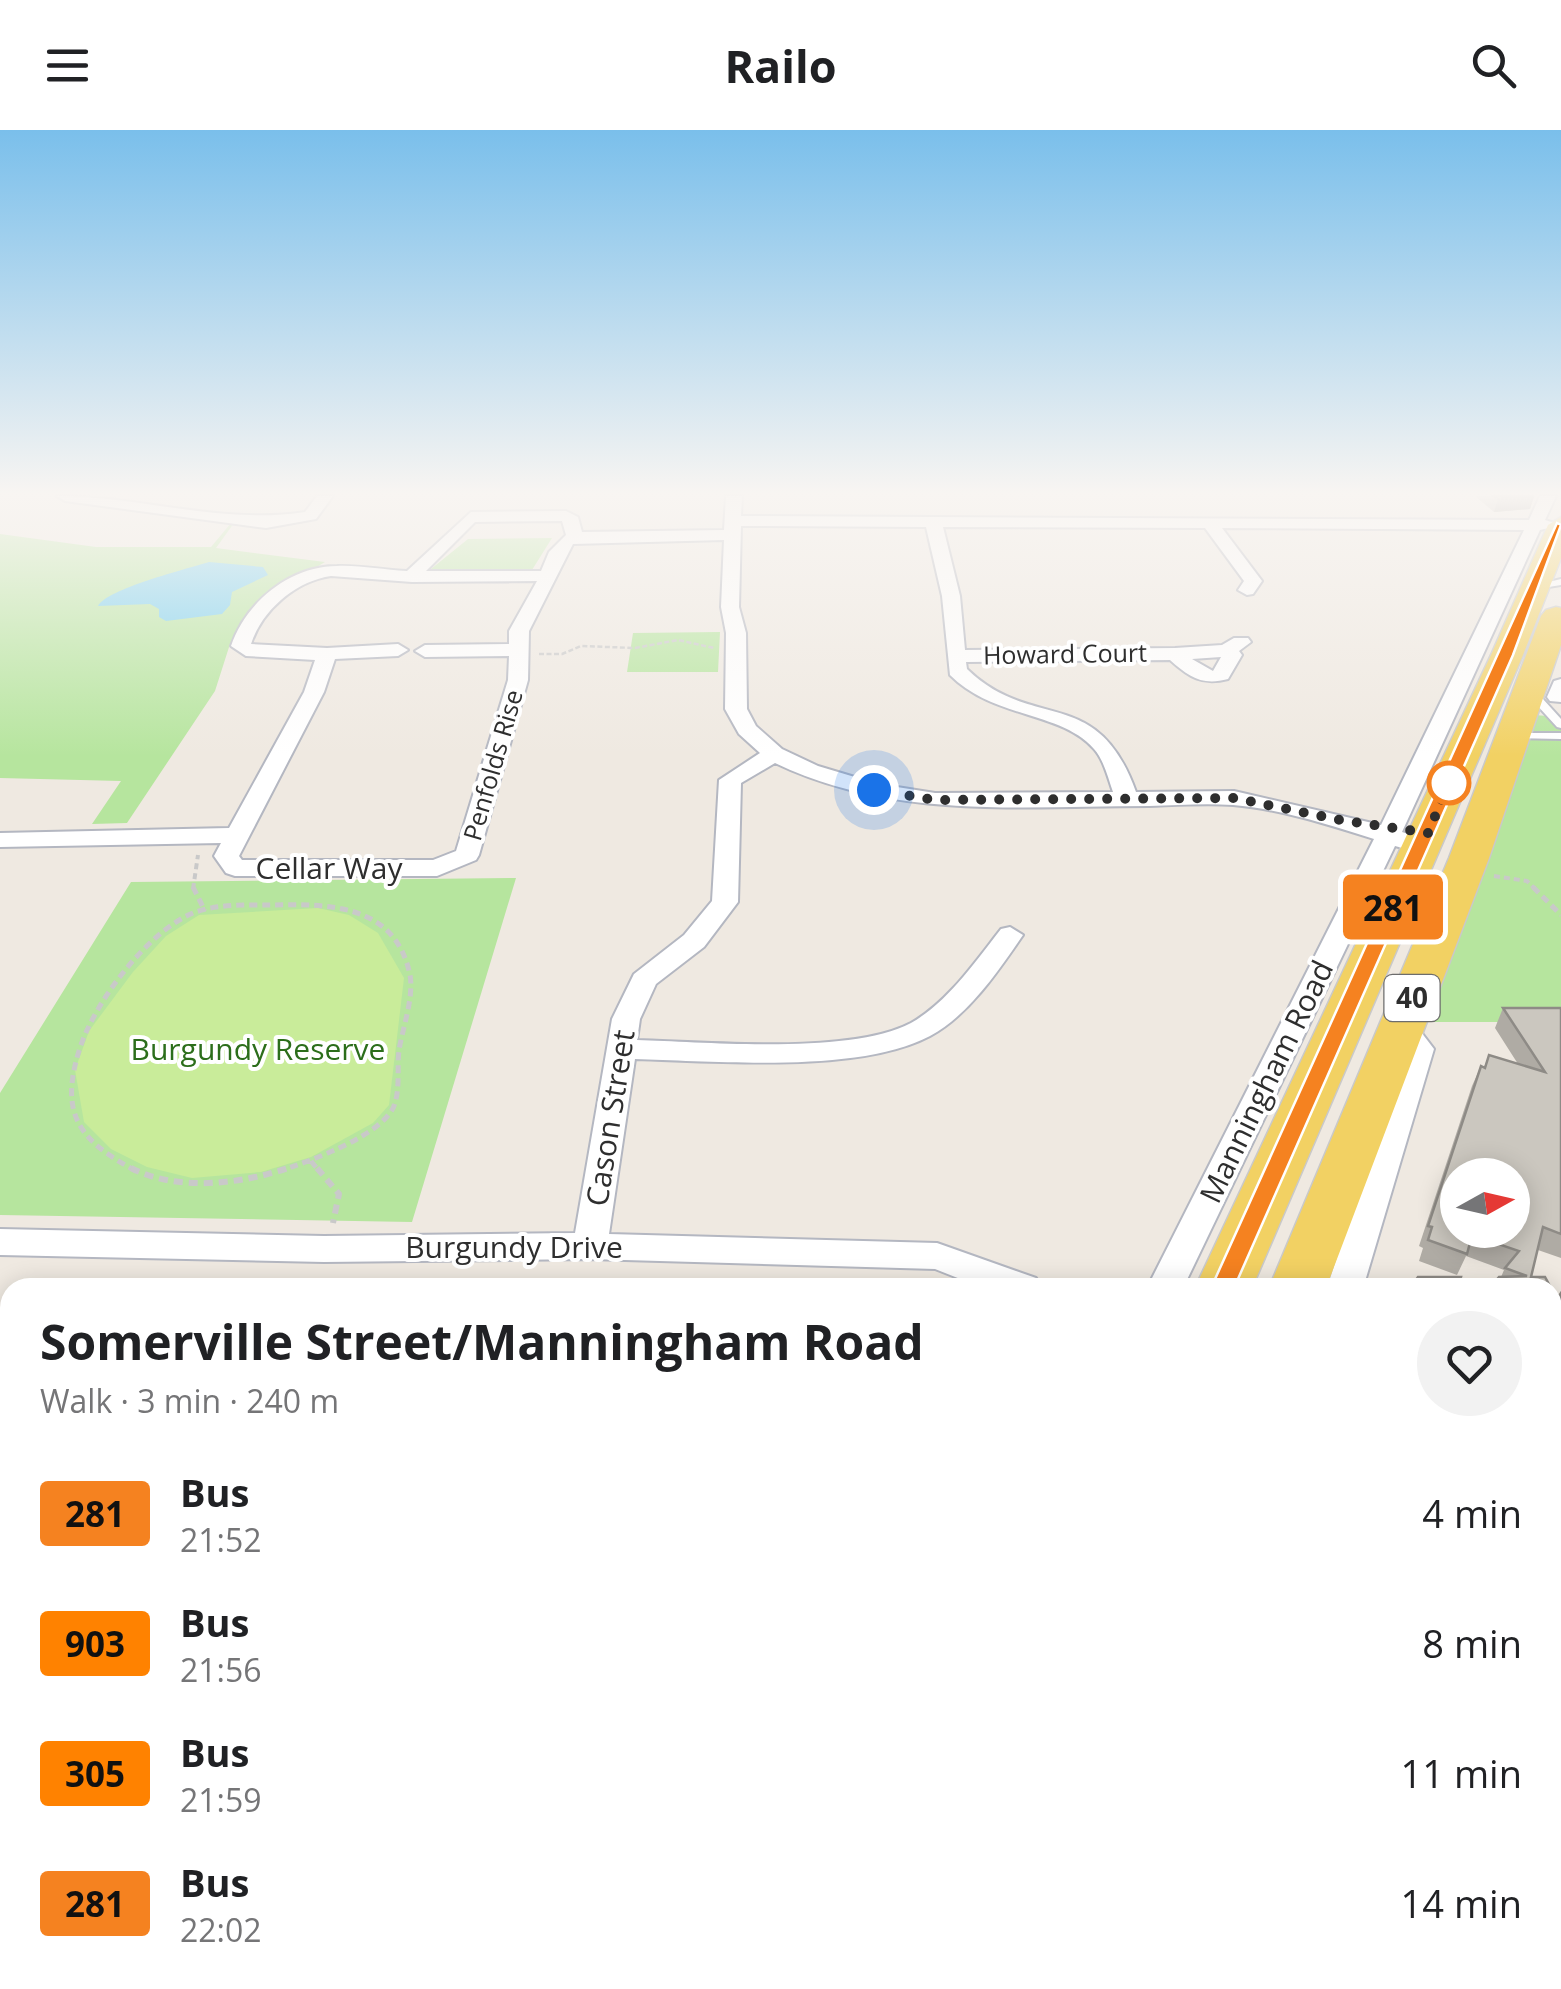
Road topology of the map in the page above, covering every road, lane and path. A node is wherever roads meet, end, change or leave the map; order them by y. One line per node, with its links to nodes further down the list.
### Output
1 (300, 583): 14 (street)
2 (543, 583): 13 (street, Penfolds Rise)
3 (731, 583): 10 (street)
4 (948, 583): 15 (street)
5 (1252, 583): 7 (street)
6 (1525, 583): 23 (street, Manningham Road)
7 (1247, 590)
8 (1553, 590): 16 (main road, Manningham Road / 40)
9 (1234, 646): 15 (street, Howard Court)
10 (737, 649): 13 (path); 20 (street)
11 (398, 650): 14 (street)
12 (425, 651): 13 (street)
13 (519, 652): 26 (street, Penfolds Rise)
14 (325, 654): 22 (street)
15 (956, 656): 21 (street)
16 (1542, 675): 17 (lane); 19 (main road, Manningham Road / 40); 23 (main road, Manningham Road / 40)
17 (1561, 725)
18 (1561, 736): 19 (lane)
19 (1514, 737): 27 (main road, Manningham Road / 40)
20 (774, 754): 21 (street); 32 (street, Cason Street)
21 (1126, 797): 23 (street)
22 (236, 835): 24 (street); 26 (street, Cellar Way)
23 (1406, 835): 27 (main road); 38 (street, Manningham Road); 39 (main road, Manningham Road / 40)
24 (203, 836): 25 (street); 28 (path)
25 (0, 840)
26 (462, 860)
27 (1478, 860): 29 (path); 31 (main road, Manningham Road / 40)
28 (204, 911): 33 (path); 33 (path)
29 (1561, 915)
30 (1010, 934): 32 (street)
31 (1402, 1025): 40 (main road, Manningham Road / 40); 41 (street)
32 (622, 1050): 35 (street, Cason Street)
33 (311, 1160): 36 (path)
34 (0, 1242): 36 (street, Burgundy Drive)
35 (590, 1246): 36 (street, Burgundy Drive); 37 (street, Burgundy Drive)
36 (324, 1249)
37 (996, 1278)
38 (1170, 1278)
39 (1227, 1278)
40 (1300, 1278)
41 (1349, 1278)

